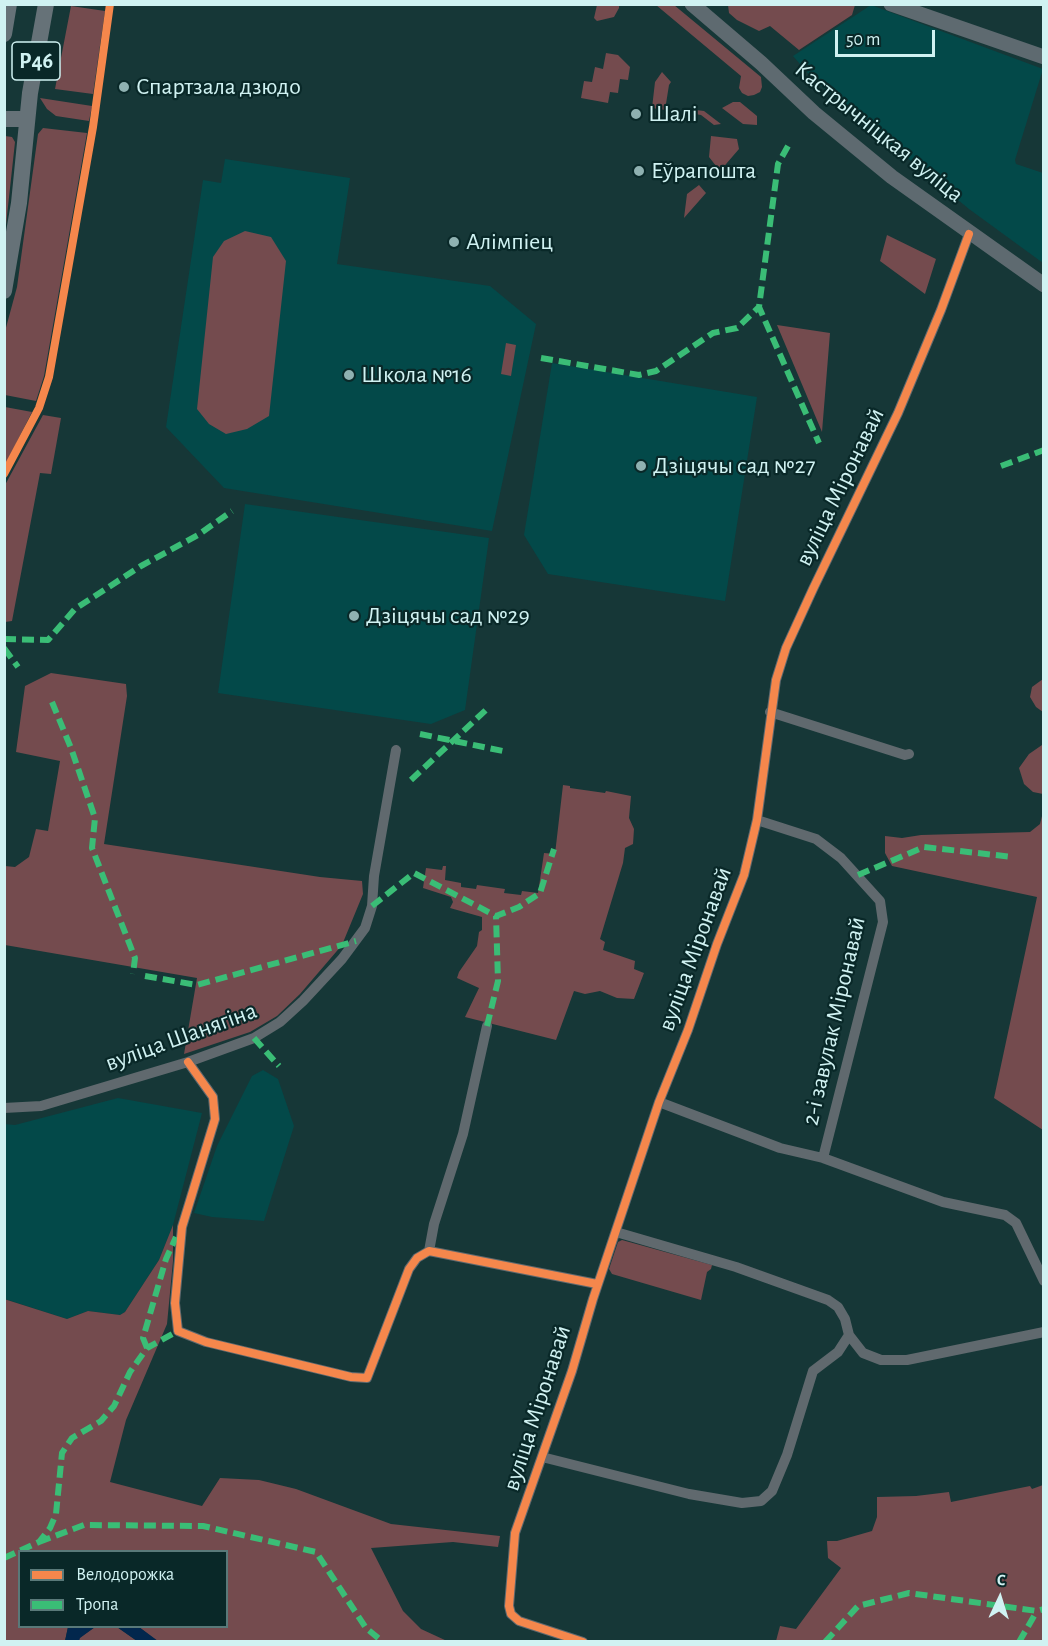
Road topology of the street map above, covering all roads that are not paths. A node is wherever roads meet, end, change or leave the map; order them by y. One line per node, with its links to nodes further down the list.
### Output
1 (9, 4): 5 (main road, Р46)
2 (46, 4): 8 (main road, Р46)
3 (891, 4): 6 (main road)
4 (701, 7): 9 (main road, Кастрычніцкая вуліца)
5 (4, 34)
6 (1044, 57)
7 (4, 119): 8 (main road)
8 (27, 119): 11 (main road, Р46)
9 (969, 234): 10 (main road, Кастрычніцкая вуліца); 12 (street, вуліца Міронавай)
10 (1044, 285)
11 (4, 291)
12 (770, 712): 14 (street); 15 (street, вуліца Міронавай)
13 (396, 750): 17 (street, вуліца Шанягіна)
14 (909, 754)
15 (757, 820): 18 (street, вуліца Міронавай); 20 (street, 2-і завулак Міронавай)
16 (487, 1026): 22 (street)
17 (188, 1062): 19 (street, вуліца Шанягіна); 22 (street)
18 (659, 1102): 20 (street); 21 (street, вуліца Міронавай)
19 (4, 1108)
20 (823, 1158): 23 (street)
21 (616, 1232): 24 (street, вуліца Міронавай); 26 (street)
22 (429, 1251): 24 (street)
23 (1044, 1281)
24 (597, 1284): 27 (street, вуліца Міронавай)
25 (1044, 1332): 26 (street)
26 (849, 1335): 27 (street)
27 (542, 1457): 28 (street, вуліца Міронавай)
28 (583, 1641)

